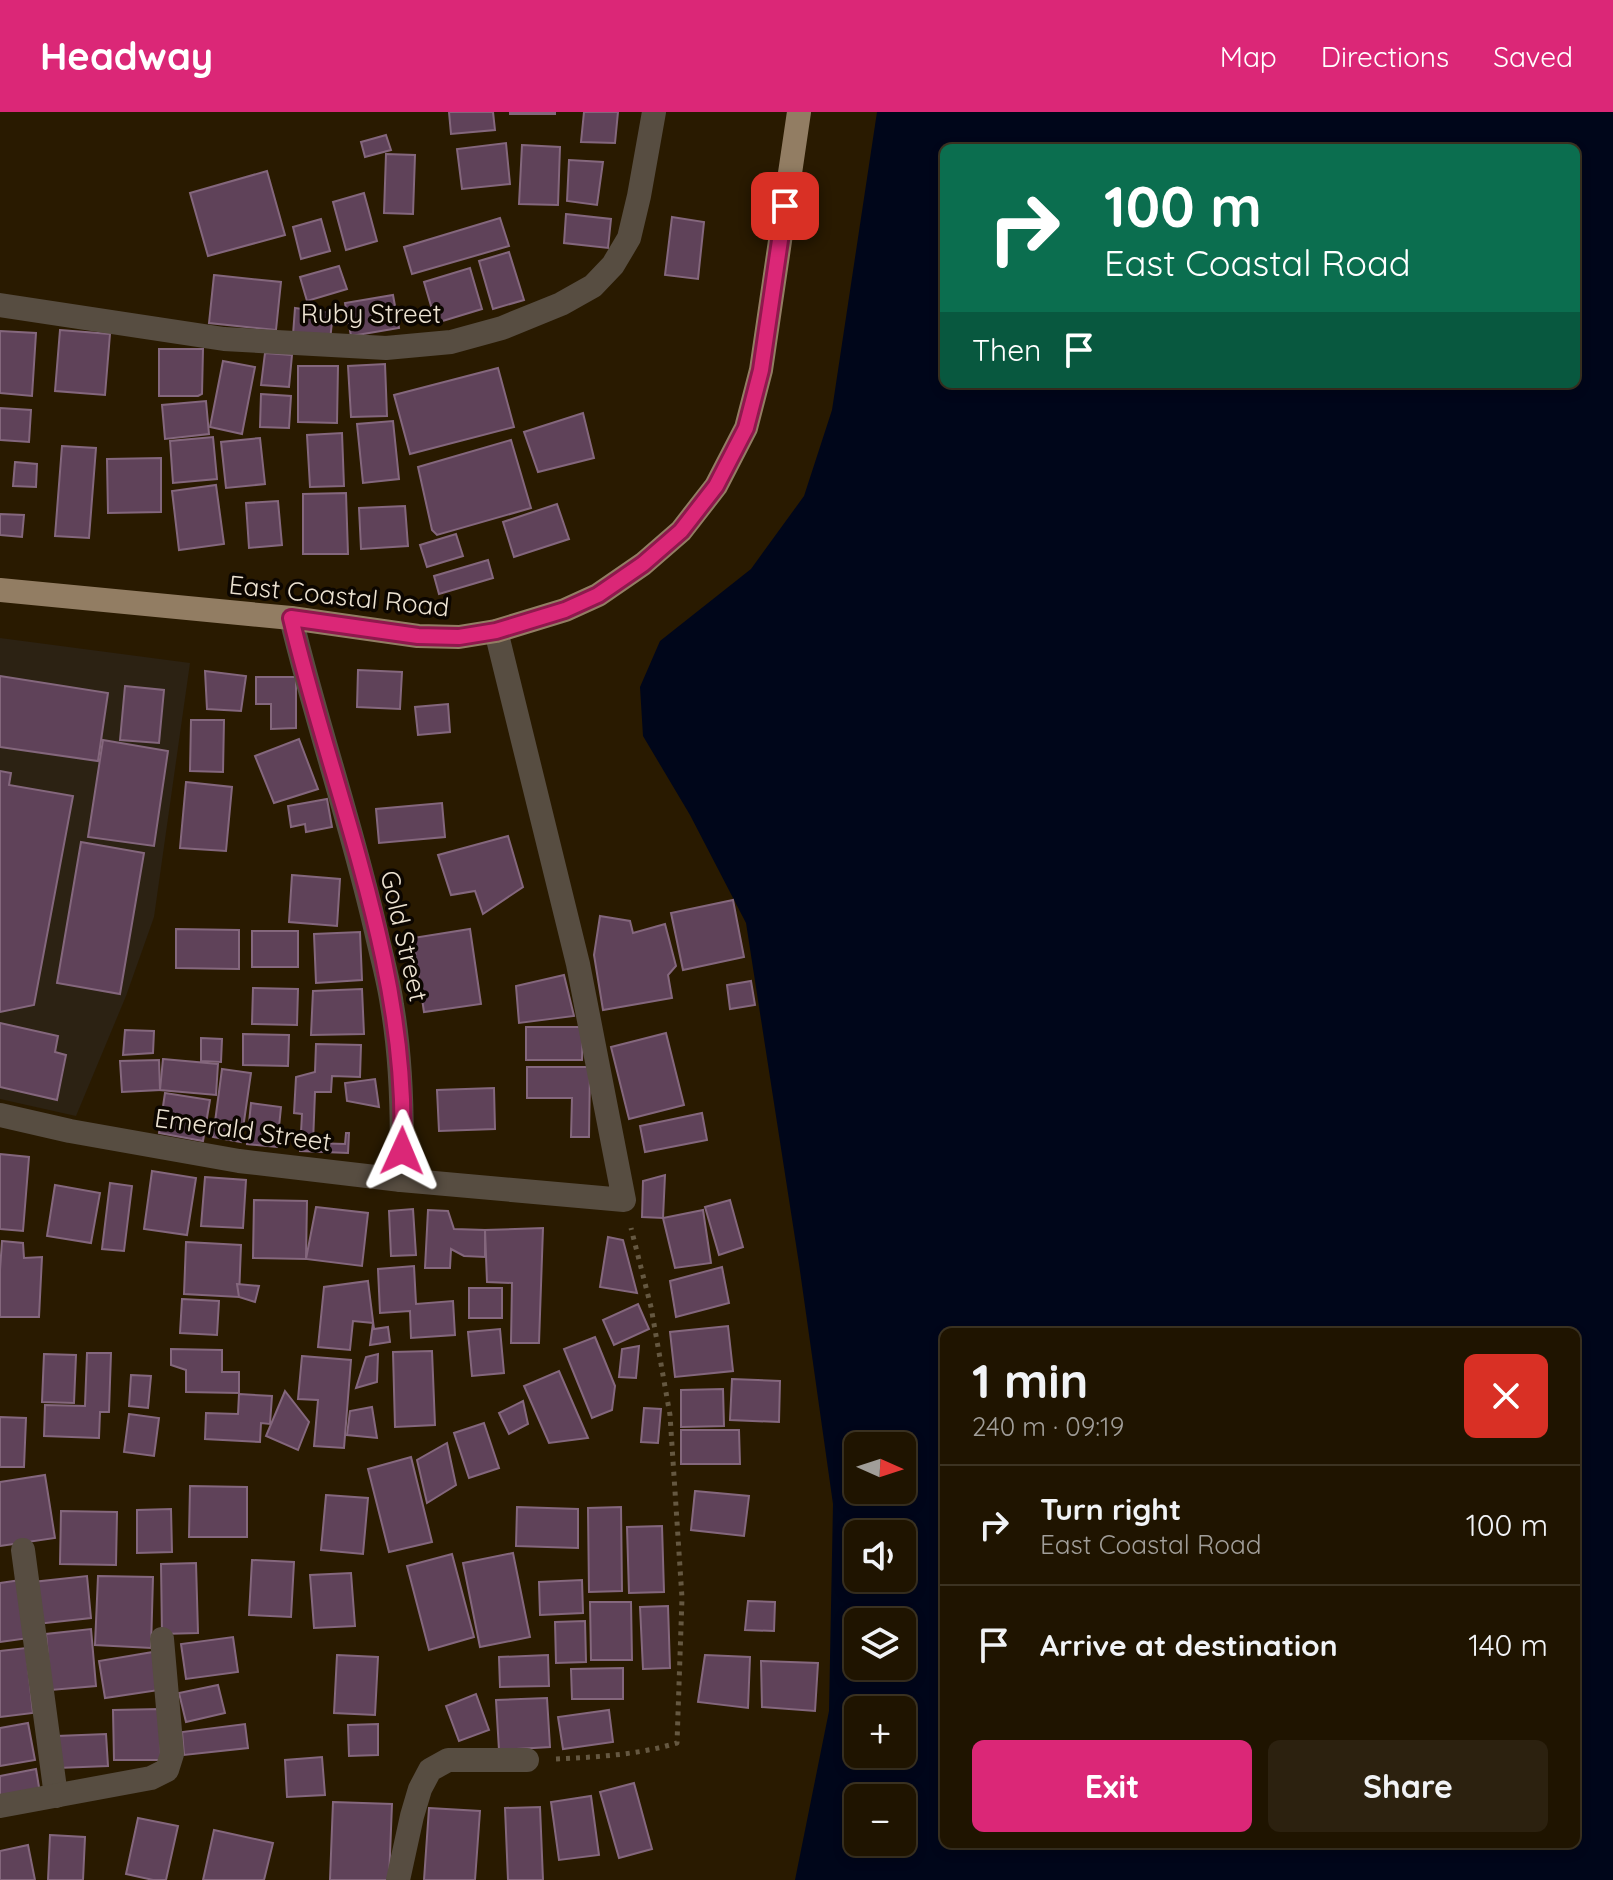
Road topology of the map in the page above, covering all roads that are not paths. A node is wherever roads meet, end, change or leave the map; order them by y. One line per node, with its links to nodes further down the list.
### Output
1 (654, 112): 3 (street, Ruby Street)
2 (799, 112): 6 (main road, East Coastal Road)
3 (0, 305)
4 (0, 590): 5 (main road, East Coastal Road)
5 (291, 618): 6 (main road, East Coastal Road); 8 (street, Gold Street)
6 (496, 631): 8 (street, Emerald Street)
7 (0, 1115): 8 (street, Emerald Street)
8 (401, 1180)
9 (23, 1550): 12 (street)
10 (162, 1639): 12 (street)
11 (527, 1760): 14 (street)
12 (56, 1796): 13 (street)
13 (0, 1806)
14 (398, 1880)

